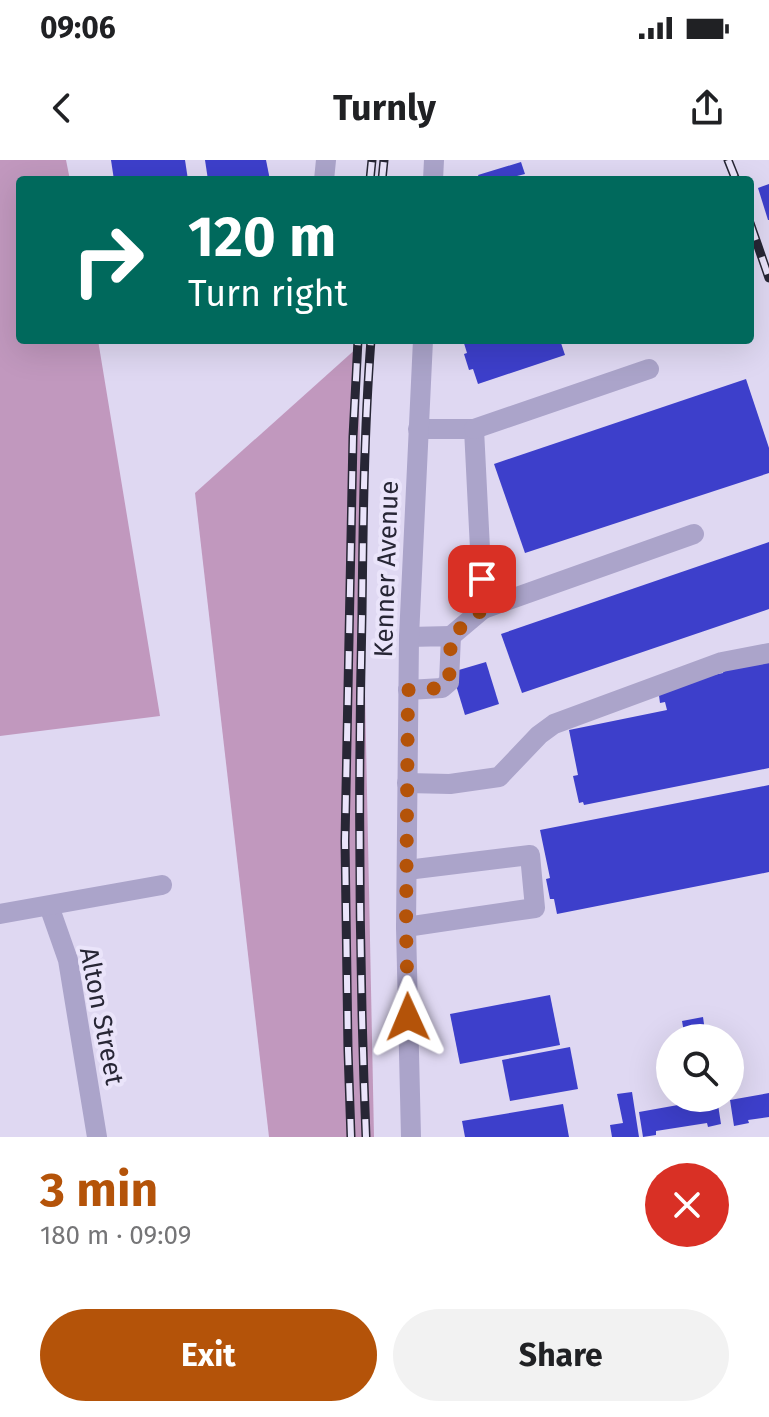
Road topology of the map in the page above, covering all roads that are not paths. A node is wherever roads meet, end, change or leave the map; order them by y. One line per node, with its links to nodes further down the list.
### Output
1 (423, 344): 3 (street, Kenner Avenue)
2 (649, 369): 4 (street)
3 (418, 429): 4 (street); 8 (street, Kenner Avenue)
4 (474, 429): 6 (street)
5 (694, 534): 6 (street)
6 (483, 609): 7 (street)
7 (451, 636): 8 (street); 10 (street)
8 (409, 637): 10 (street, Kenner Avenue)
9 (769, 653): 11 (street)
10 (408, 690): 11 (street, Kenner Avenue)
11 (407, 783): 12 (street, Kenner Avenue)
12 (407, 870): 16 (street, Kenner Avenue); 16 (street)
13 (162, 885): 14 (street)
14 (49, 906): 15 (street); 17 (street, Alton Street)
15 (0, 914)
16 (406, 927): 18 (street, Kenner Avenue)
17 (97, 1137)
18 (411, 1137)

